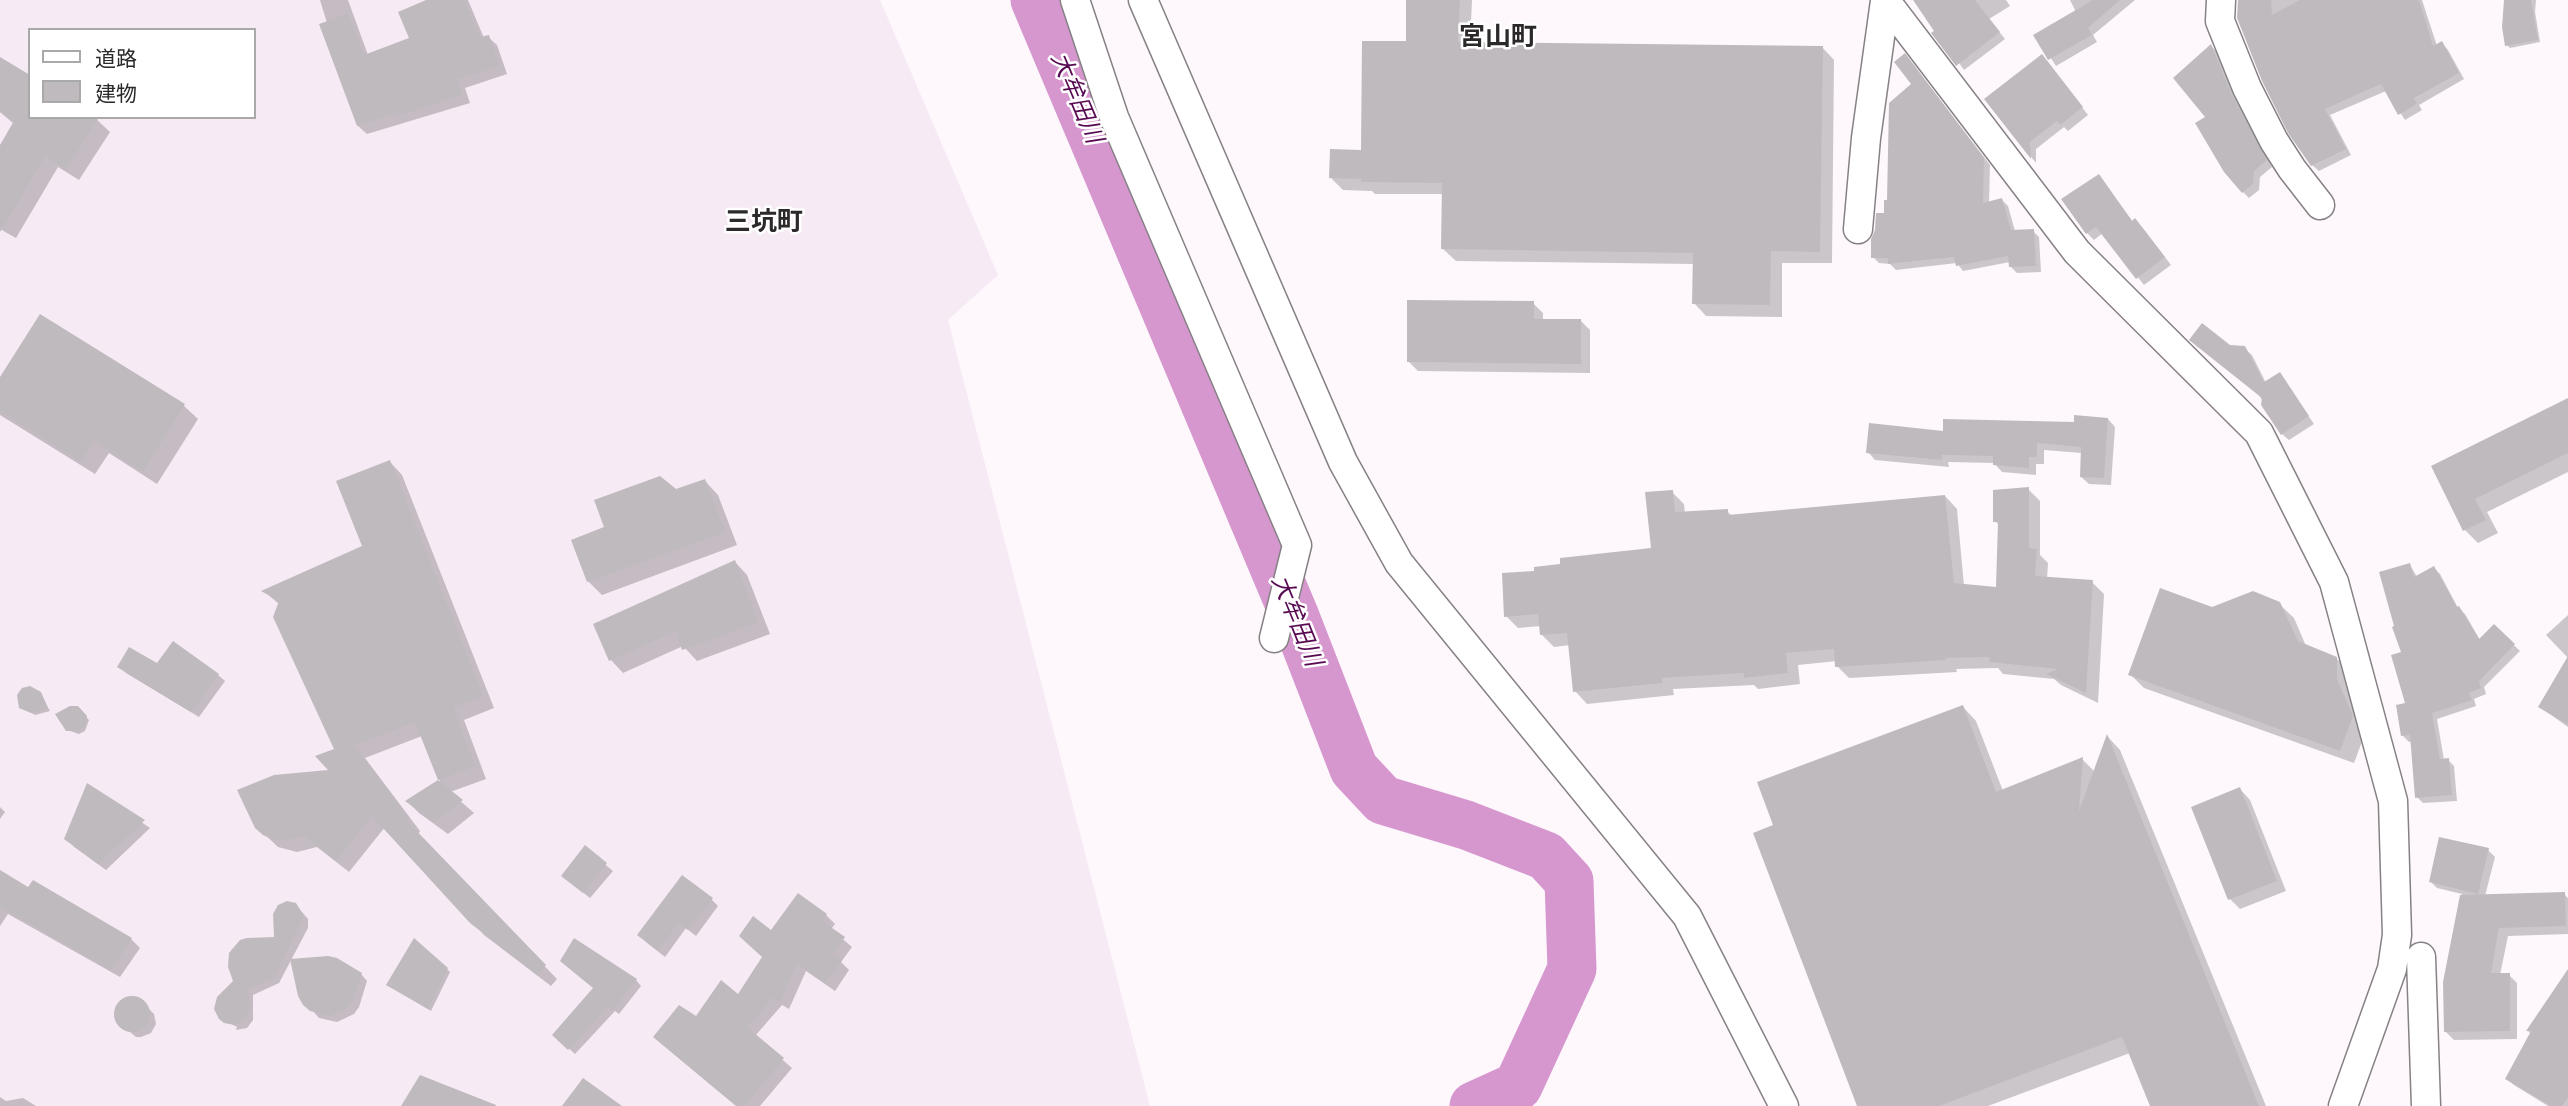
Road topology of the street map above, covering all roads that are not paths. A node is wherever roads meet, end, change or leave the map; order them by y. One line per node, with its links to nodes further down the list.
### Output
1 (1075, 0): 7 (street)
2 (1143, 0): 9 (street)
3 (2221, 0): 5 (street)
4 (1885, 1): 6 (street); 10 (street)
5 (2320, 205)
6 (1858, 229)
7 (1274, 638)
8 (2421, 957): 11 (street)
9 (1784, 1106)
10 (2343, 1106)
11 (2426, 1106)

